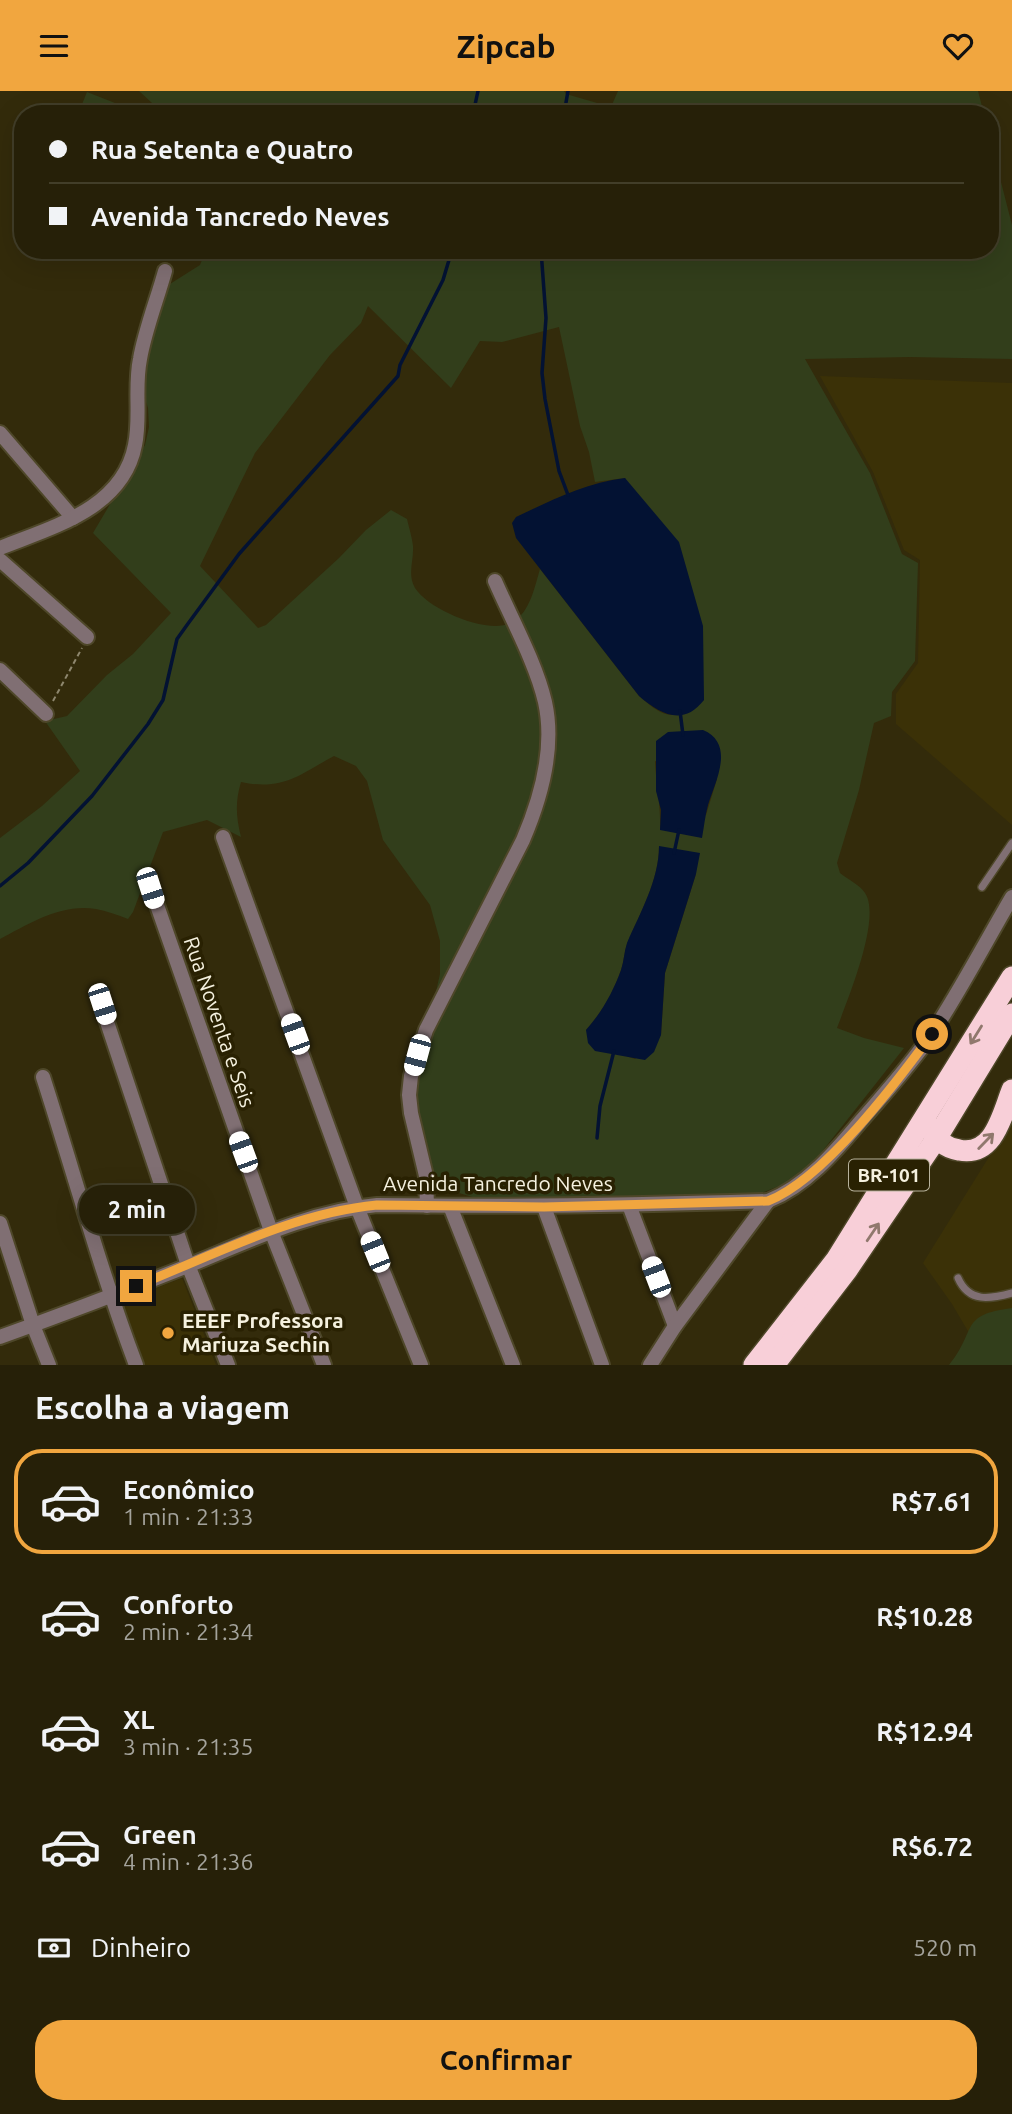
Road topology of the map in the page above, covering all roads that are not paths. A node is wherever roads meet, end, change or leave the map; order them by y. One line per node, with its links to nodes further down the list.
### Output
1 (165, 271): 3 (street)
2 (0, 433): 3 (street)
3 (73, 518): 4 (street)
4 (0, 548)
5 (0, 560): 7 (street)
6 (495, 581): 24 (street)
7 (87, 637)
8 (0, 670): 9 (street)
9 (47, 714)
10 (223, 837): 26 (street)
11 (1012, 843): 12 (lane)
12 (982, 887)
13 (150, 888): 29 (street, Rua Noventa e Seis)
14 (1012, 897): 22 (street)
15 (1012, 977): 20 (highway, BR-101, one-way to 20)
16 (102, 1004): 30 (street)
17 (1012, 1014): 21 (highway, BR-101)
18 (43, 1077): 33 (street)
19 (1012, 1090): 21 (highway, one-way to 19)
20 (930, 1108): 21 (highway); 45 (highway, BR-101)
21 (936, 1139): 46 (highway, BR-101, one-way to 21)
22 (768, 1201): 23 (street, Avenida Tancredo Neves); 35 (street)
23 (629, 1205): 27 (street, Avenida Tancredo Neves); 35 (street)
24 (428, 1206): 25 (street, Avenida Tancredo Neves); 26 (street, Avenida Tancredo Neves)
25 (450, 1206): 27 (street, Avenida Tancredo Neves); 42 (street)
26 (357, 1207): 29 (street, Avenida Tancredo Neves); 41 (street)
27 (544, 1207): 43 (street)
28 (0, 1223): 34 (street)
29 (271, 1231): 30 (street, Avenida Tancredo Neves); 40 (street, Rua Noventa e Seis)
30 (188, 1265): 33 (street, Avenida Tancredo Neves); 39 (street)
31 (958, 1278): 32 (lane)
32 (1012, 1293)
33 (110, 1296): 34 (street, Avenida Tancredo Neves); 38 (street)
34 (33, 1325): 36 (street, Avenida Tancredo Neves); 37 (street)
35 (675, 1326): 44 (street)
36 (0, 1338)
37 (48, 1365)
38 (136, 1365)
39 (228, 1365)
40 (324, 1365)
41 (421, 1365)
42 (513, 1365)
43 (602, 1365)
44 (650, 1365)
45 (754, 1365)
46 (774, 1365)

